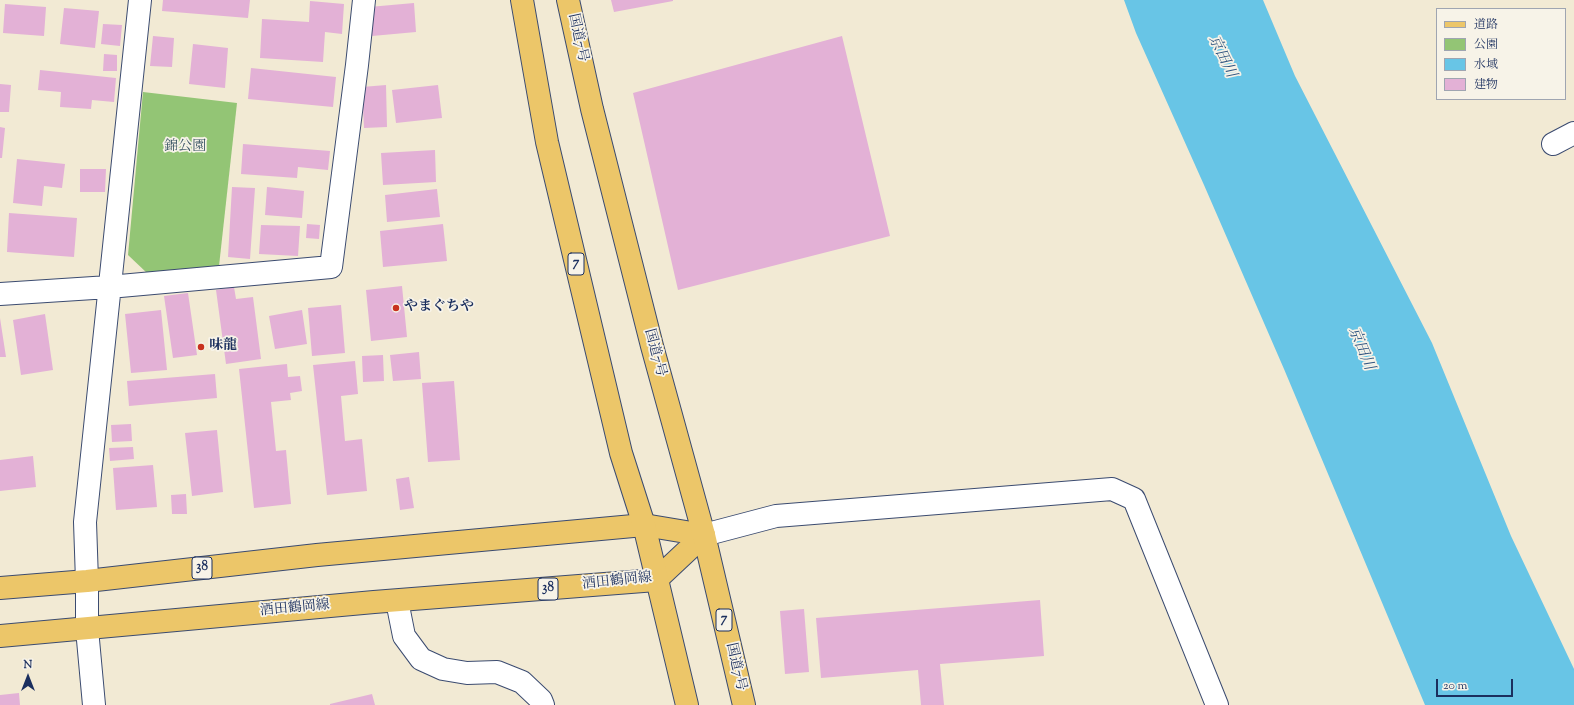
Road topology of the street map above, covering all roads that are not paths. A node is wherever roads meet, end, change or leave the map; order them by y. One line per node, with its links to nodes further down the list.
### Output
1 (140, 0): 7 (street)
2 (364, 0): 7 (street)
3 (522, 0): 9 (main road, 7)
4 (568, 0): 10 (main road, 国道7号 / 7)
5 (1574, 133): 6 (street)
6 (1553, 144)
7 (109, 287): 8 (street); 12 (street)
8 (0, 294)
9 (644, 525): 10 (main road, 38); 11 (main road, 7); 12 (main road, 38)
10 (704, 535): 11 (main road, 酒田鶴岡線); 20 (main road, 国道7号 / 7); 21 (street)
11 (656, 580): 14 (main road, 酒田鶴岡線 / 38); 19 (main road, 7)
12 (87, 581): 13 (main road, 38); 15 (street)
13 (0, 588)
14 (397, 601): 15 (main road, 酒田鶴岡線 / 38); 18 (street)
15 (87, 629): 16 (main road, 酒田鶴岡線 / 38); 17 (street)
16 (0, 636)
17 (94, 705)
18 (542, 705)
19 (687, 705)
20 (744, 705)
21 (1217, 705)

